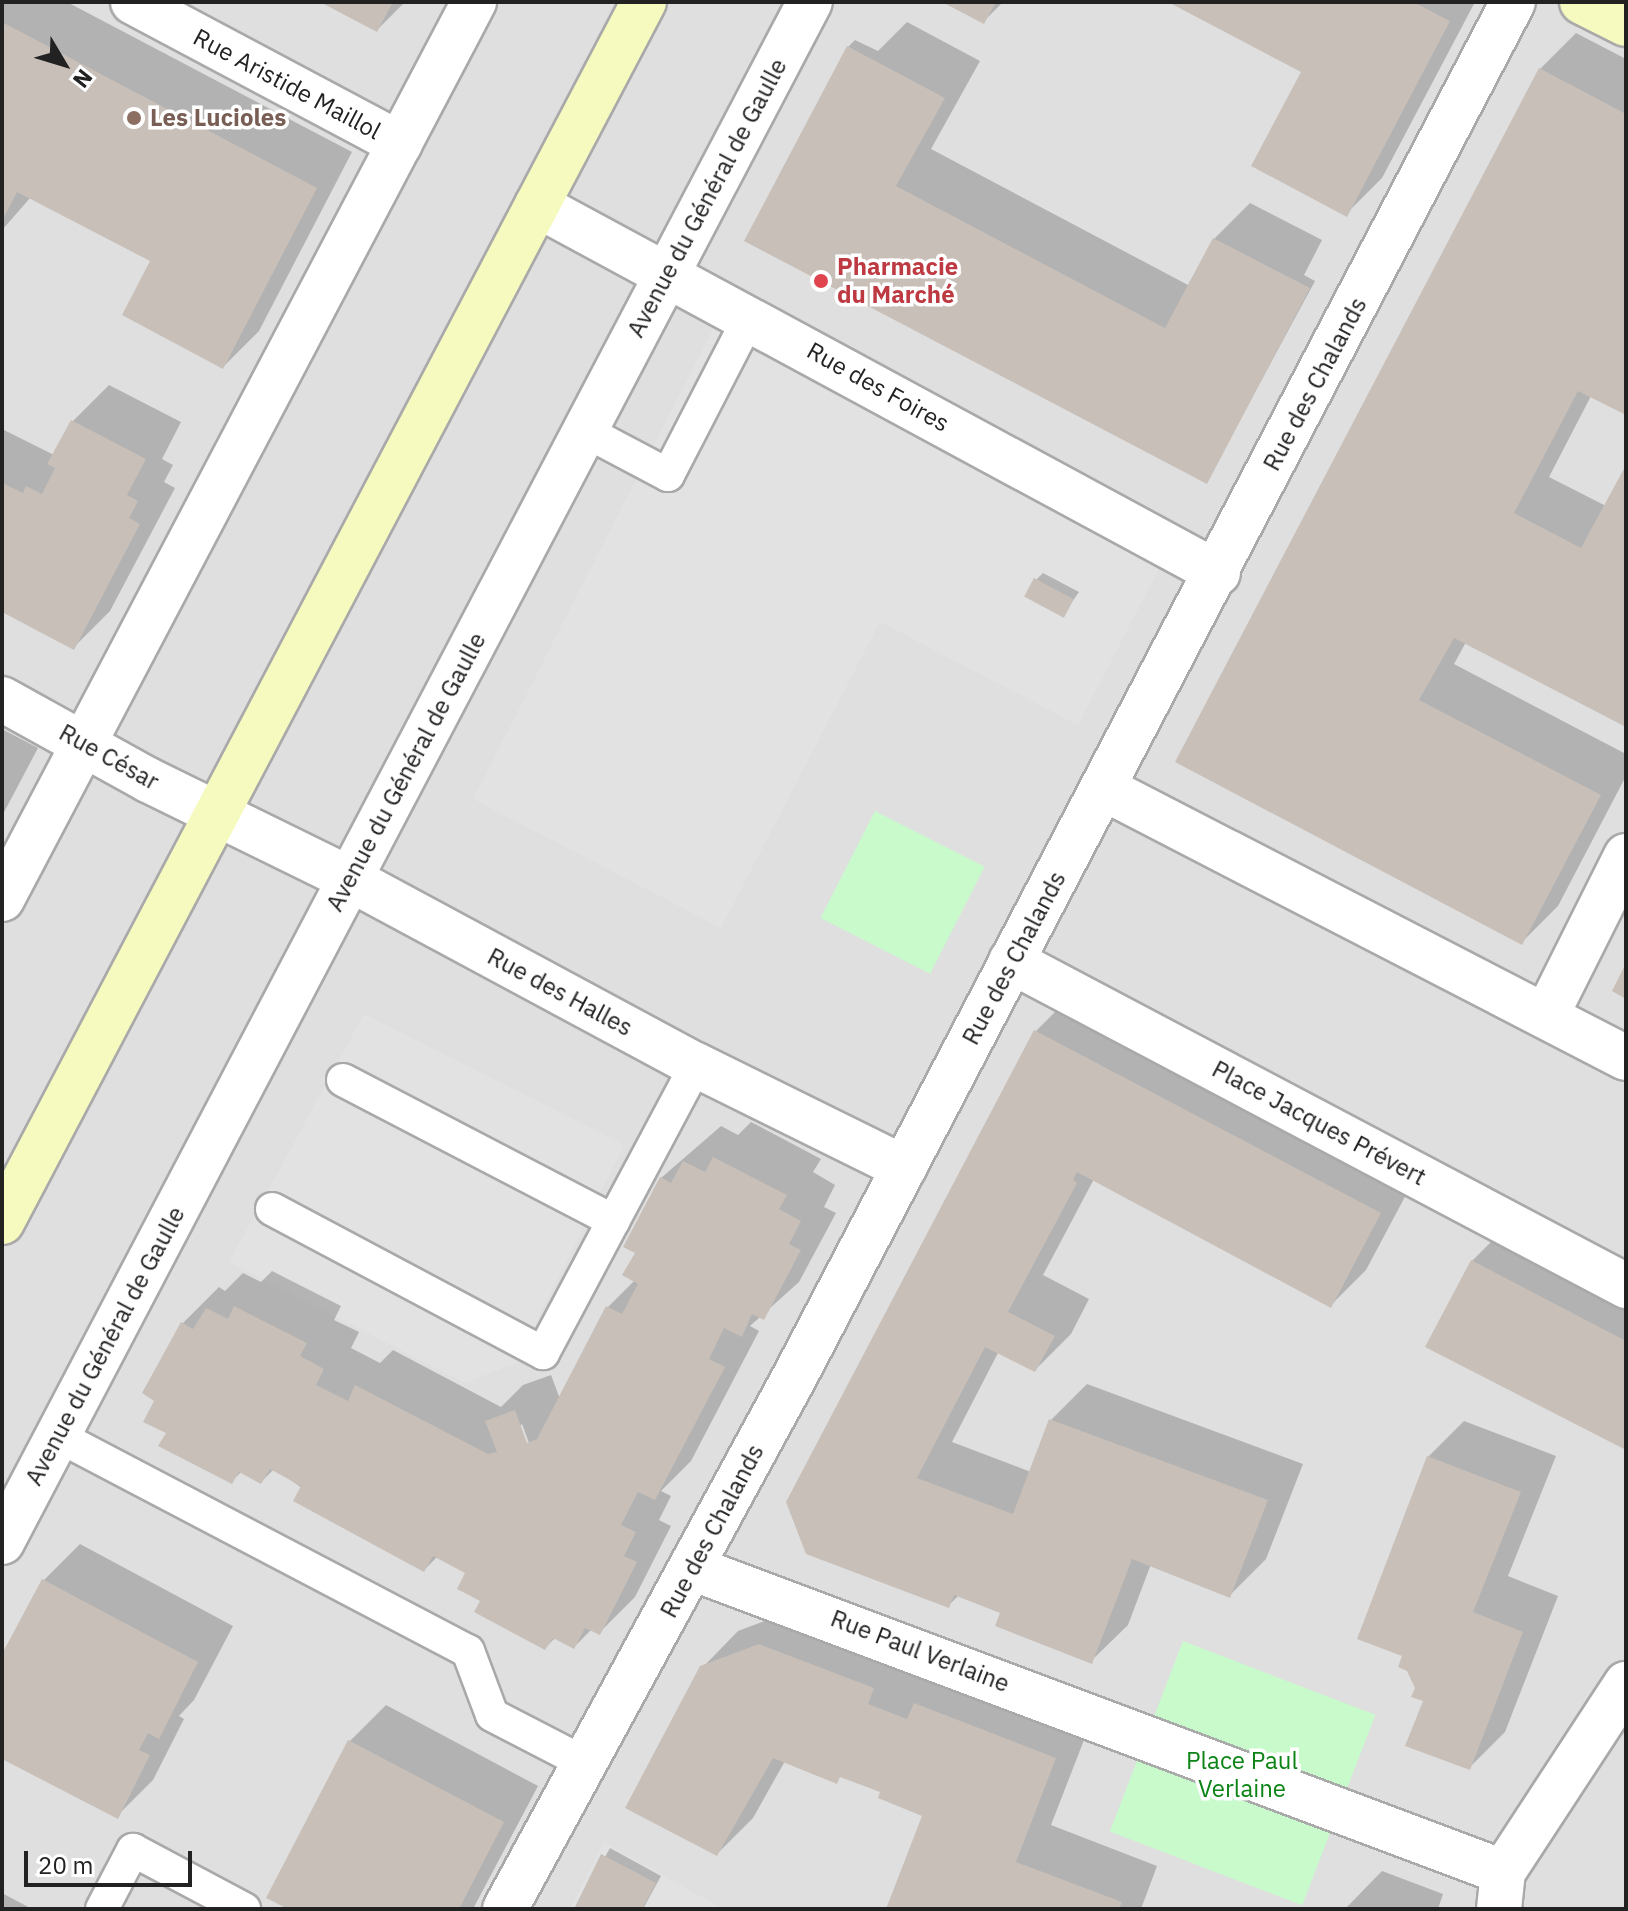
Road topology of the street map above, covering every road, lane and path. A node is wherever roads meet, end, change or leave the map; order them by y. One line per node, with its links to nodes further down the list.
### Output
1 (133, 2): 8 (street, Rue Aristide Maillol)
2 (474, 2): 8 (street)
3 (644, 2): 9 (main road)
4 (810, 2): 10 (street, Avenue du Général de Gaulle)
5 (1513, 2): 13 (street, Rue des Chalands)
6 (1582, 2): 7 (main road)
7 (1626, 24)
8 (400, 144): 15 (street)
9 (537, 205): 10 (street, Rue des Foires); 17 (main road)
10 (668, 273): 11 (street, Rue des Foires); 12 (street, Avenue du Général de Gaulle)
11 (750, 316): 12 (lane); 13 (street, Rue des Foires)
12 (585, 431): 19 (street, Avenue du Général de Gaulle)
13 (1218, 573): 16 (street, Rue des Chalands)
14 (2, 699): 15 (street, Rue César)
15 (84, 744): 17 (street, Rue César); 20 (street)
16 (1105, 789): 21 (street, Rue des Chalands); 22 (street)
17 (216, 815): 19 (street, Rue des Halles); 29 (main road)
18 (1626, 856): 22 (street)
19 (350, 879): 24 (street, Rue des Halles); 31 (street, Avenue du Général de Gaulle)
20 (2, 899)
21 (1011, 961): 26 (street, Rue des Chalands); 30 (street, Place Jacques Prévert)
22 (1546, 1016): 23 (street)
23 (1626, 1058)
24 (696, 1065): 26 (street, Rue des Halles); 28 (lane)
25 (343, 1080): 28 (lane)
26 (904, 1168): 33 (street, Rue des Chalands)
27 (272, 1209): 28 (lane)
28 (614, 1221)
29 (2, 1222)
30 (1626, 1286)
31 (58, 1436): 32 (street, Avenue du Général de Gaulle); 35 (lane)
32 (2, 1542)
33 (692, 1568): 35 (street, Rue des Chalands); 36 (street, Rue Paul Verlaine)
34 (1626, 1684): 36 (street)
35 (585, 1763): 39 (street, Rue des Chalands)
36 (1501, 1891)
37 (102, 1909): 38 (lane)
38 (244, 1909)
39 (505, 1909)

